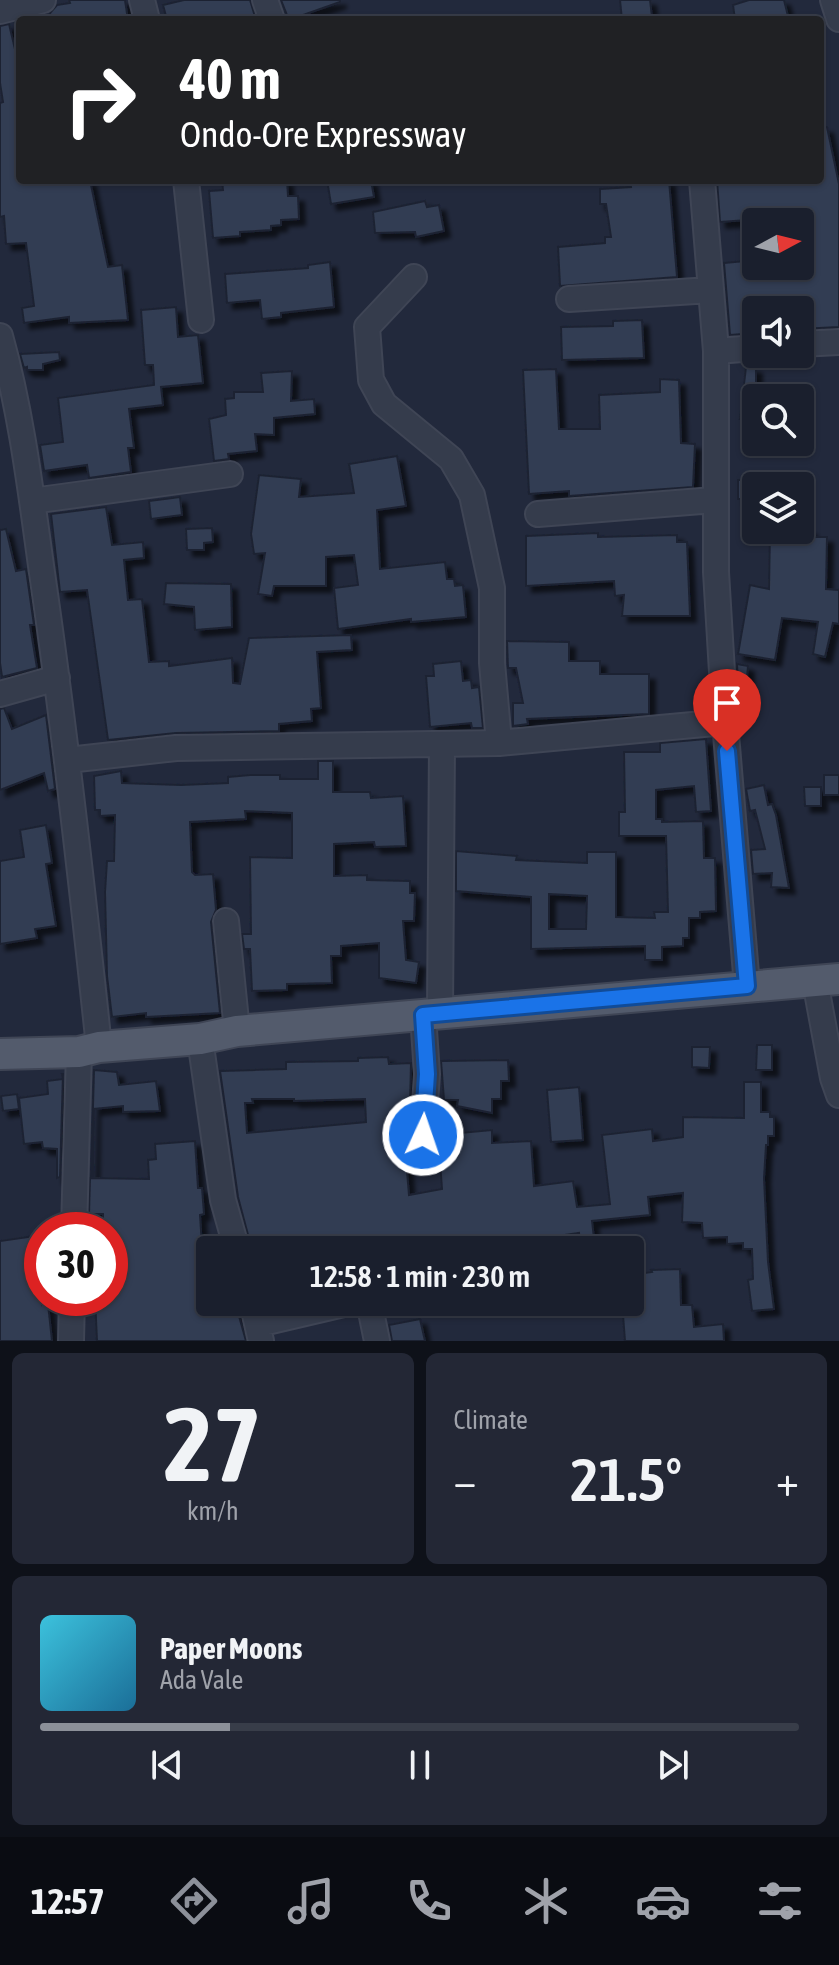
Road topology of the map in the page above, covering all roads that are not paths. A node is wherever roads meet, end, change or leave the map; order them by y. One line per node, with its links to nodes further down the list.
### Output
1 (43, 0): 3 (street)
2 (833, 0): 4 (street)
3 (0, 11)
4 (839, 19)
5 (186, 184): 10 (street)
6 (702, 184): 8 (street)
7 (414, 277): 25 (street)
8 (711, 290): 9 (street); 15 (street)
9 (569, 299)
10 (201, 320)
11 (0, 336): 16 (street)
12 (839, 342): 13 (street)
13 (814, 343)
14 (742, 349): 15 (street)
15 (716, 351): 19 (street)
16 (7, 385): 17 (street)
17 (11, 435): 20 (street)
18 (230, 474): 20 (street)
19 (714, 500): 21 (street); 24 (street)
20 (32, 501): 22 (street)
21 (538, 514)
22 (57, 678): 23 (street); 27 (street)
23 (0, 694)
24 (725, 722): 25 (street); 30 (street)
25 (499, 743): 26 (street)
26 (442, 744): 27 (street); 31 (street)
27 (68, 760): 34 (street)
28 (226, 921): 32 (street)
29 (827, 980): 30 (main road); 36 (street)
30 (747, 986): 31 (main road)
31 (432, 1014): 32 (main road); 37 (street)
32 (237, 1031): 33 (main road)
33 (200, 1039): 34 (main road); 39 (street)
34 (89, 1050): 35 (main road); 38 (street)
35 (0, 1054)
36 (839, 1095)
37 (421, 1163)
38 (76, 1212)
39 (233, 1236)
40 (72, 1316): 44 (street)
41 (286, 1316): 43 (street)
42 (372, 1316): 45 (street)
43 (257, 1322)
44 (71, 1341)
45 (377, 1341)

